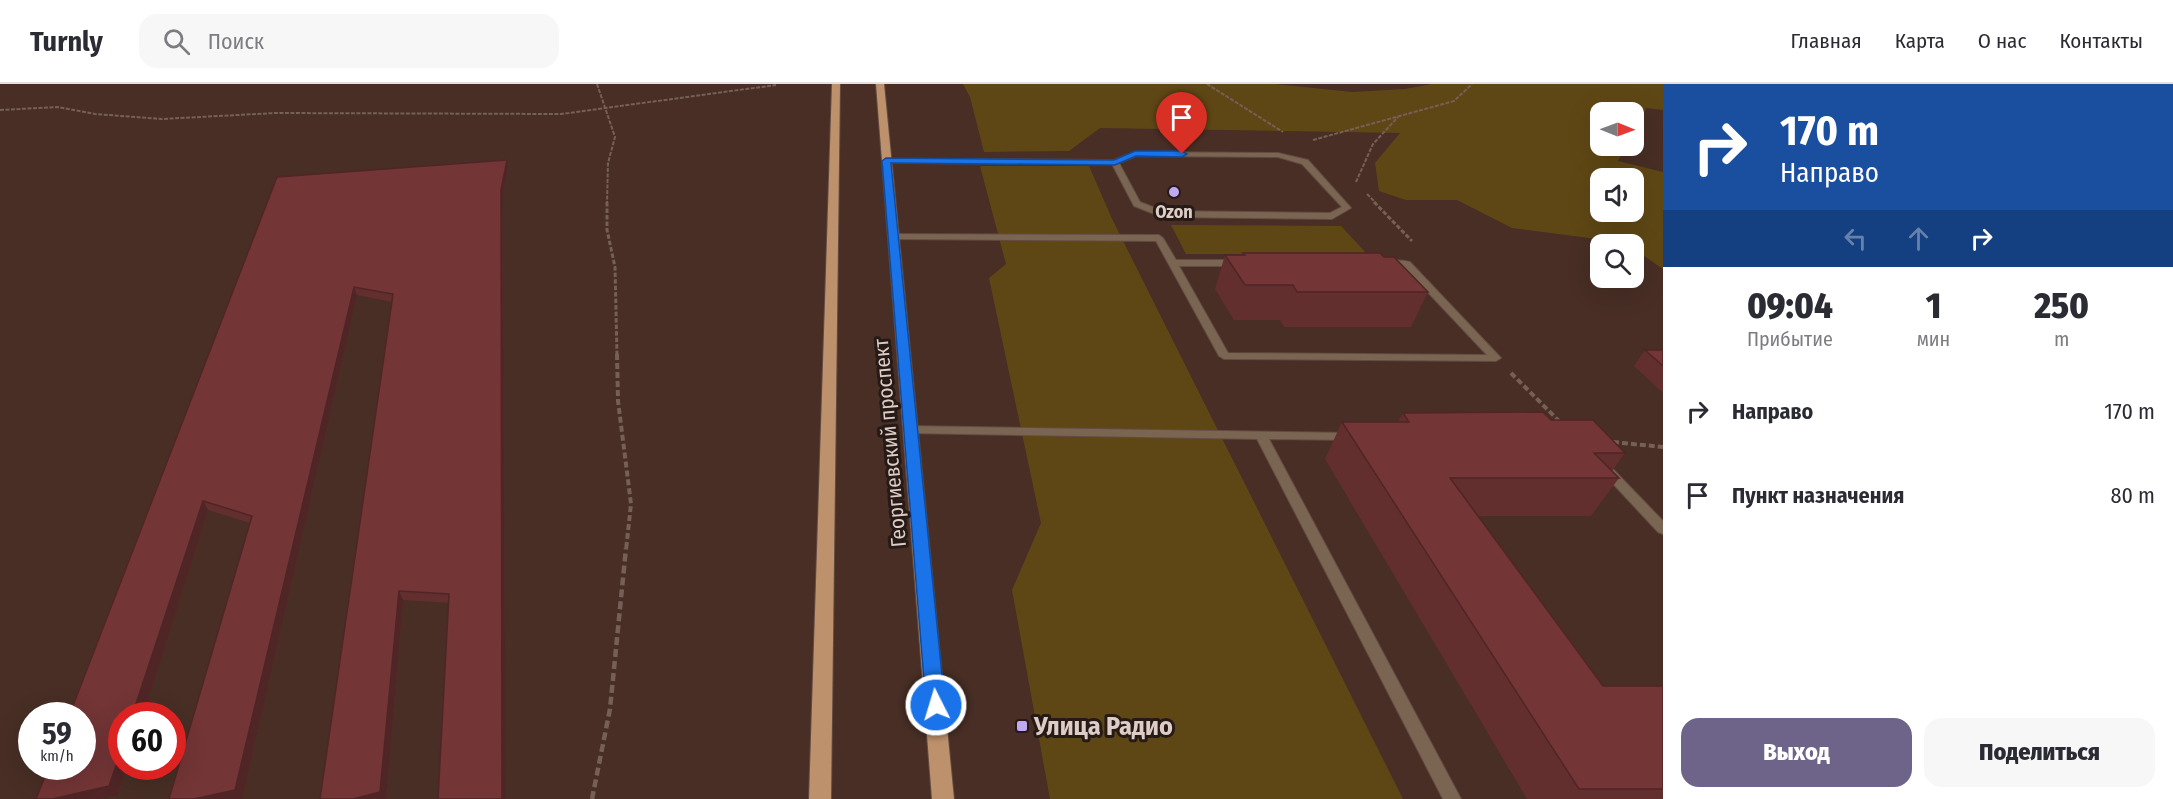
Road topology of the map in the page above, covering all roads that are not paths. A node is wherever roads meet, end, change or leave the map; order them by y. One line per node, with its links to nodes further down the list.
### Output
1 (836, 84): 14 (main road)
2 (880, 84): 3 (main road, Георгиевский проспект)
3 (886, 161): 4 (lane); 5 (main road, Георгиевский проспект)
4 (1115, 162): 4 (lane)
5 (893, 237): 6 (lane); 9 (main road, Георгиевский проспект)
6 (1173, 263): 7 (lane); 8 (lane)
7 (1243, 263)
8 (1380, 264)
9 (910, 430): 10 (lane); 15 (main road, Георгиевский проспект)
10 (1261, 435): 11 (lane); 16 (lane)
11 (1366, 436)
12 (1600, 464): 13 (lane)
13 (1663, 529)
14 (820, 799)
15 (943, 799)
16 (1452, 799)

